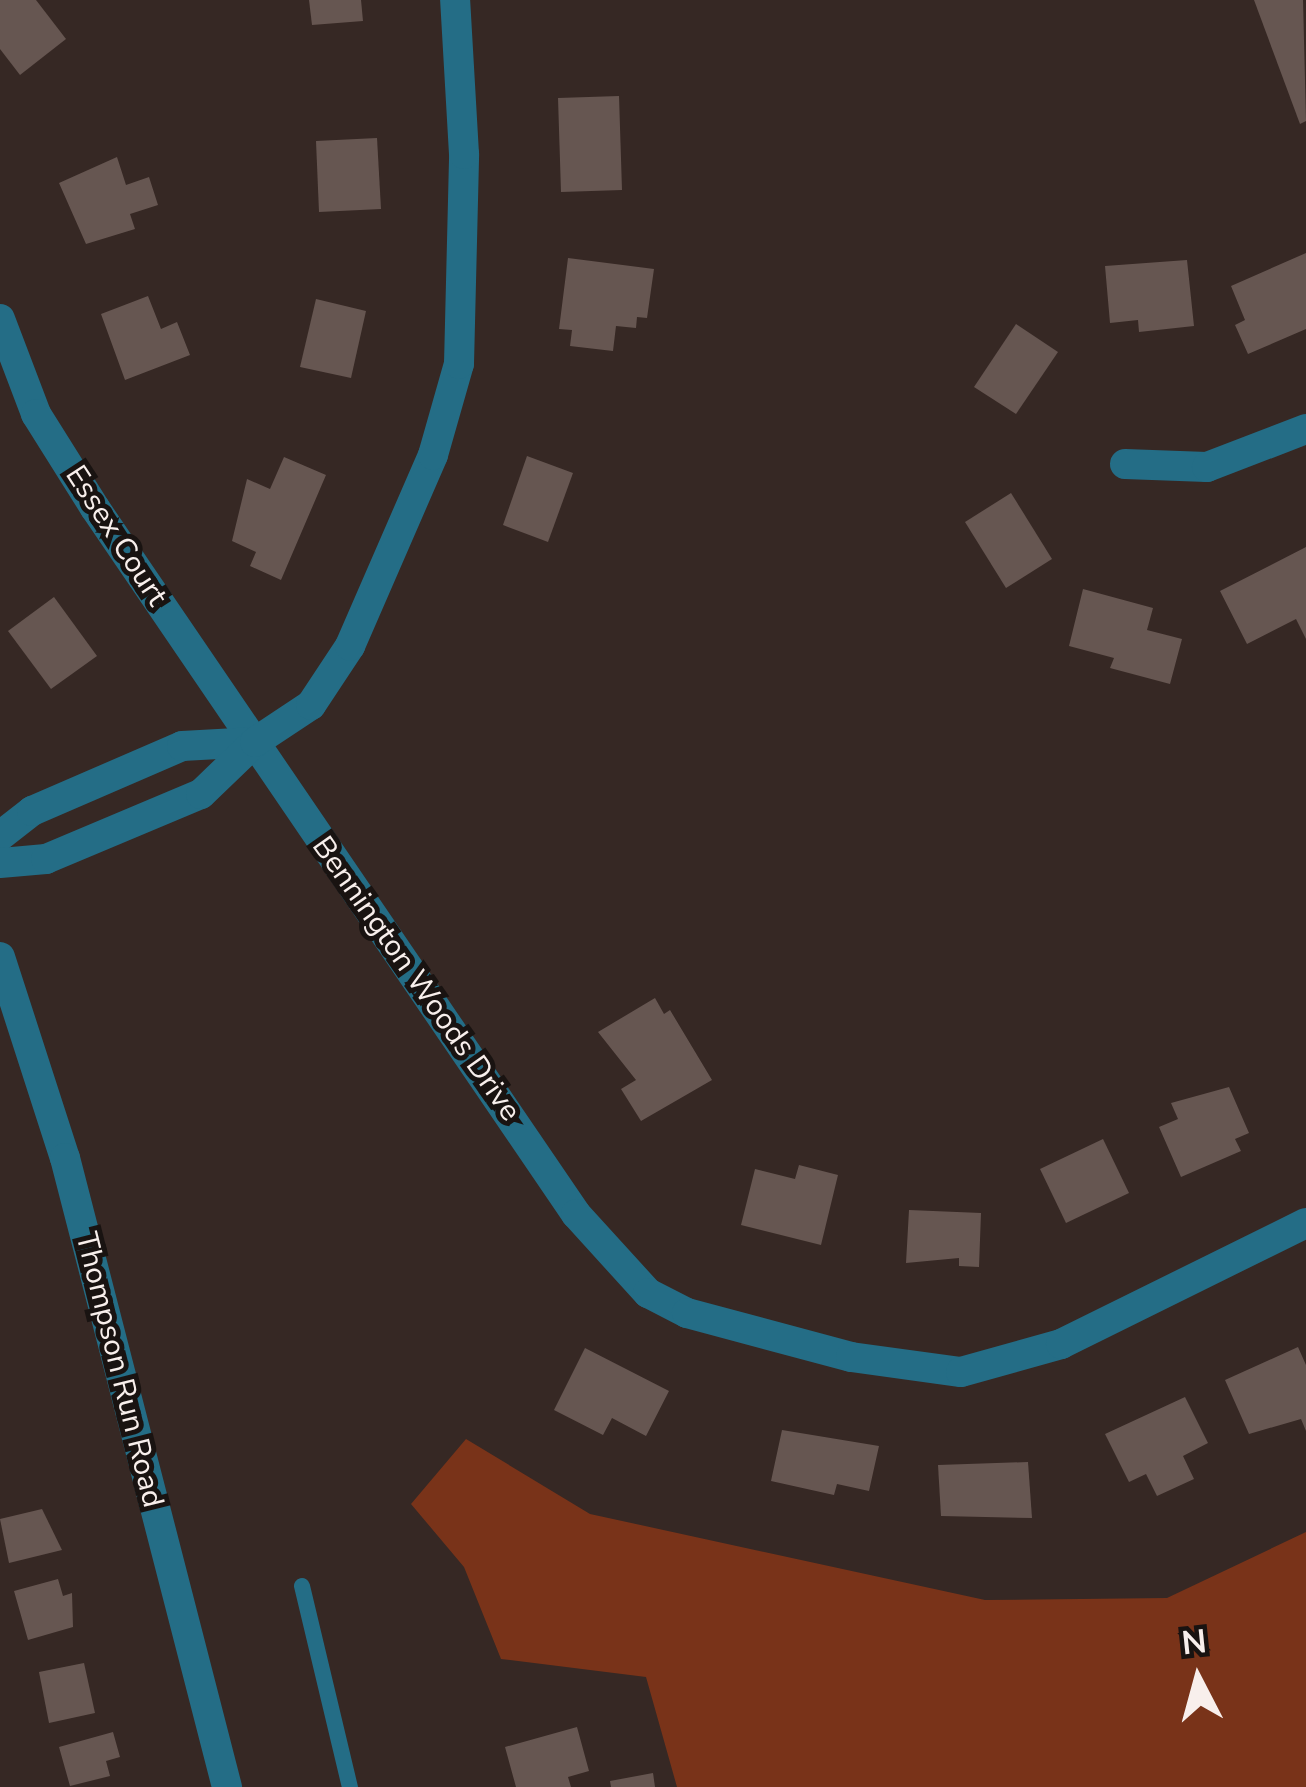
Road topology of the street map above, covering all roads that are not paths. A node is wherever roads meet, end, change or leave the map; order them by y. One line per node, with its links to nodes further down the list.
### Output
1 (455, 0): 5 (street)
2 (0, 319): 5 (street, Essex Court)
3 (1306, 429): 4 (street)
4 (1125, 464)
5 (254, 742): 6 (street); 7 (street); 9 (street, Bennington Woods Drive)
6 (0, 836)
7 (0, 863)
8 (0, 957): 11 (street, Thompson Run Road)
9 (1306, 1223)
10 (302, 1586): 12 (lane)
11 (227, 1787)
12 (350, 1787)

